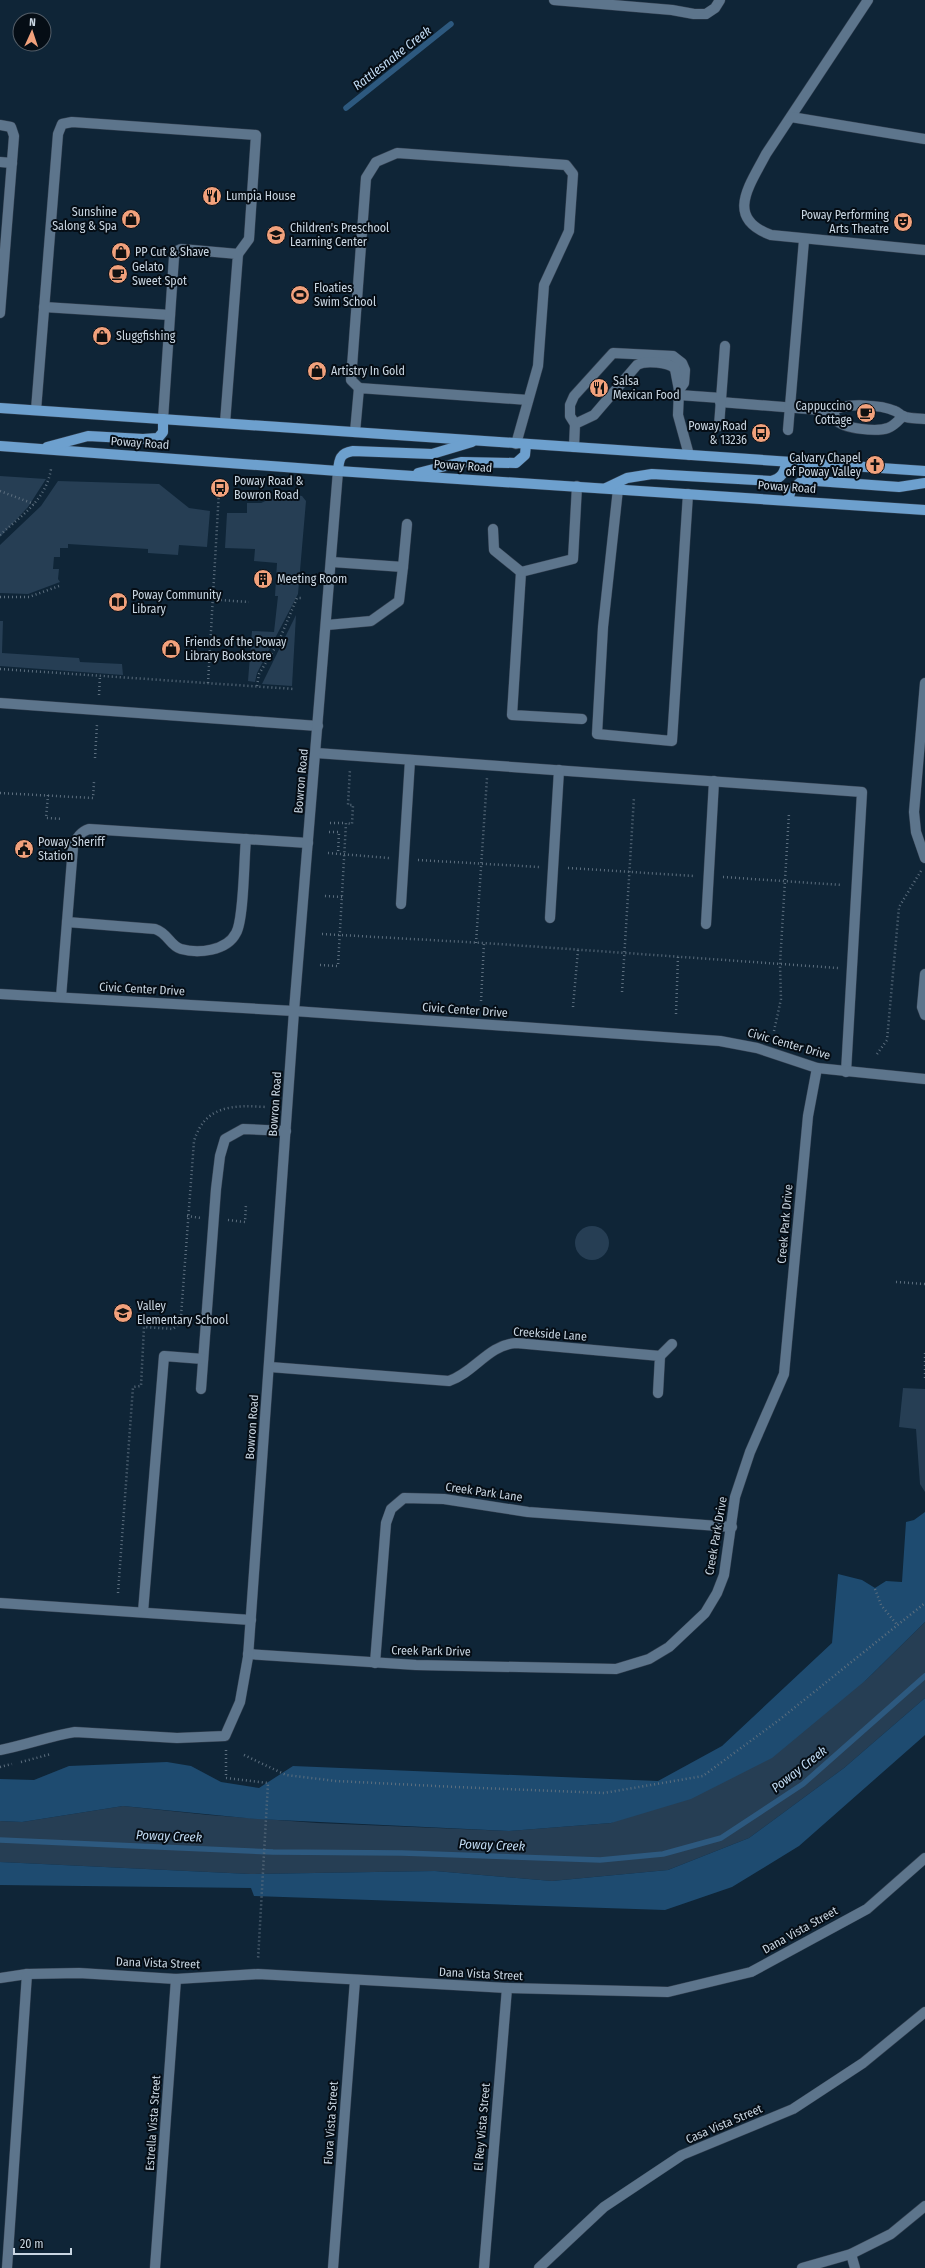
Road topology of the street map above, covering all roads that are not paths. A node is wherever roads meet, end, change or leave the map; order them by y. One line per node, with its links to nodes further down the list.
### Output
1 (554, 0): 2 (street)
2 (720, 0)
3 (868, 0): 4 (street)
4 (791, 117): 6 (street); 9 (street)
5 (0, 125): 8 (street)
6 (925, 138)
7 (0, 162): 8 (street)
8 (12, 163): 13 (street)
9 (804, 240): 10 (street); 21 (street)
10 (925, 250)
11 (238, 254): 12 (street); 14 (street); 27 (street)
12 (44, 307): 14 (street); 22 (street)
13 (0, 313)
14 (170, 316): 26 (street)
15 (725, 346): 19 (street)
16 (359, 388): 18 (street); 18 (street); 31 (street)
17 (679, 392): 19 (street); 28 (street); 28 (street); 37 (street)
18 (528, 400): 33 (street)
19 (721, 400): 21 (street); 29 (street)
20 (0, 408): 22 (main road)
21 (790, 408): 23 (street); 30 (street)
22 (36, 410): 26 (main road)
23 (833, 411): 24 (street); 24 (street)
24 (903, 416): 25 (street)
25 (925, 418)
26 (163, 419): 27 (main road); 36 (main road)
27 (225, 423): 31 (main road)
28 (575, 424): 35 (street)
29 (719, 426)
30 (788, 430)
31 (355, 432): 32 (main road)
32 (474, 440): 33 (main road); 39 (main road)
33 (521, 444): 35 (main road); 41 (main road)
34 (0, 446): 36 (main road, Poway Road)
35 (574, 447): 37 (main road)
36 (41, 449): 39 (main road, Poway Road)
37 (689, 455): 38 (main road)
38 (786, 462): 40 (main road); 44 (main road)
39 (338, 471): 41 (main road, Poway Road); 51 (street, Bowron Road)
40 (925, 471)
41 (410, 476): 43 (main road, Poway Road)
42 (925, 483): 47 (main road)
43 (577, 486): 44 (main road, Poway Road); 53 (street)
44 (606, 488): 45 (main road, Poway Road)
45 (618, 489): 46 (main road, Poway Road); 46 (street)
46 (688, 494): 47 (main road, Poway Road)
47 (788, 500): 48 (main road, Poway Road)
48 (925, 510)
49 (407, 524): 52 (street)
50 (493, 529): 53 (street)
51 (332, 562): 52 (street); 54 (street, Bowron Road)
52 (403, 567): 54 (street)
53 (521, 572): 57 (street)
54 (327, 625): 58 (street, Bowron Road)
55 (925, 683): 65 (street)
56 (0, 703): 58 (street)
57 (582, 719)
58 (318, 726): 59 (street, Bowron Road)
59 (316, 753): 60 (street); 64 (street, Bowron Road)
60 (410, 760): 61 (street); 66 (street)
61 (559, 770): 62 (street); 67 (street)
62 (714, 781): 69 (street); 76 (street)
63 (246, 839): 64 (street); 68 (street); 68 (street)
64 (308, 843): 73 (street, Bowron Road)
65 (925, 858)
66 (401, 904)
67 (550, 918)
68 (67, 922): 72 (street)
69 (706, 924)
70 (925, 974): 74 (street)
71 (0, 994): 72 (street, Civic Center Drive)
72 (61, 997): 73 (street, Civic Center Drive)
73 (294, 1011): 75 (street, Civic Center Drive); 78 (street, Bowron Road)
74 (925, 1015)
75 (817, 1068): 76 (street, Civic Center Drive); 85 (street, Creek Park Drive)
76 (846, 1072): 77 (street, Civic Center Drive)
77 (925, 1079)
78 (286, 1131): 81 (street); 82 (street, Bowron Road)
79 (672, 1344): 80 (street)
80 (660, 1356): 82 (street, Creekside Lane); 84 (street)
81 (204, 1359): 83 (street); 87 (street)
82 (270, 1367): 88 (street, Bowron Road)
83 (201, 1389)
84 (658, 1393)
85 (732, 1527): 90 (street, Creek Park Drive); 90 (street, Creek Park Lane)
86 (0, 1603): 87 (street)
87 (143, 1612): 88 (street)
88 (251, 1620): 89 (street, Bowron Road)
89 (248, 1654): 90 (street, Creek Park Drive); 91 (street, Bowron Road)
90 (375, 1663)
91 (0, 1750)
92 (925, 1858): 97 (street, Dana Vista Street)
93 (27, 1974): 94 (street, Dana Vista Street); 95 (street, Dana Vista Street); 101 (street)
94 (0, 1978)
95 (176, 1979): 96 (street, Dana Vista Street); 102 (street, Estrella Vista Street)
96 (355, 1980): 97 (street, Dana Vista Street); 103 (street, Flora Vista Street)
97 (507, 1988): 104 (street, El Rey Vista Street)
98 (925, 2012): 105 (street, Casa Vista Street)
99 (925, 2206): 100 (street)
100 (851, 2254): 106 (street); 107 (street)
101 (7, 2268)
102 (155, 2268)
103 (333, 2268)
104 (484, 2268)
105 (539, 2268)
106 (802, 2268)
107 (855, 2268)

